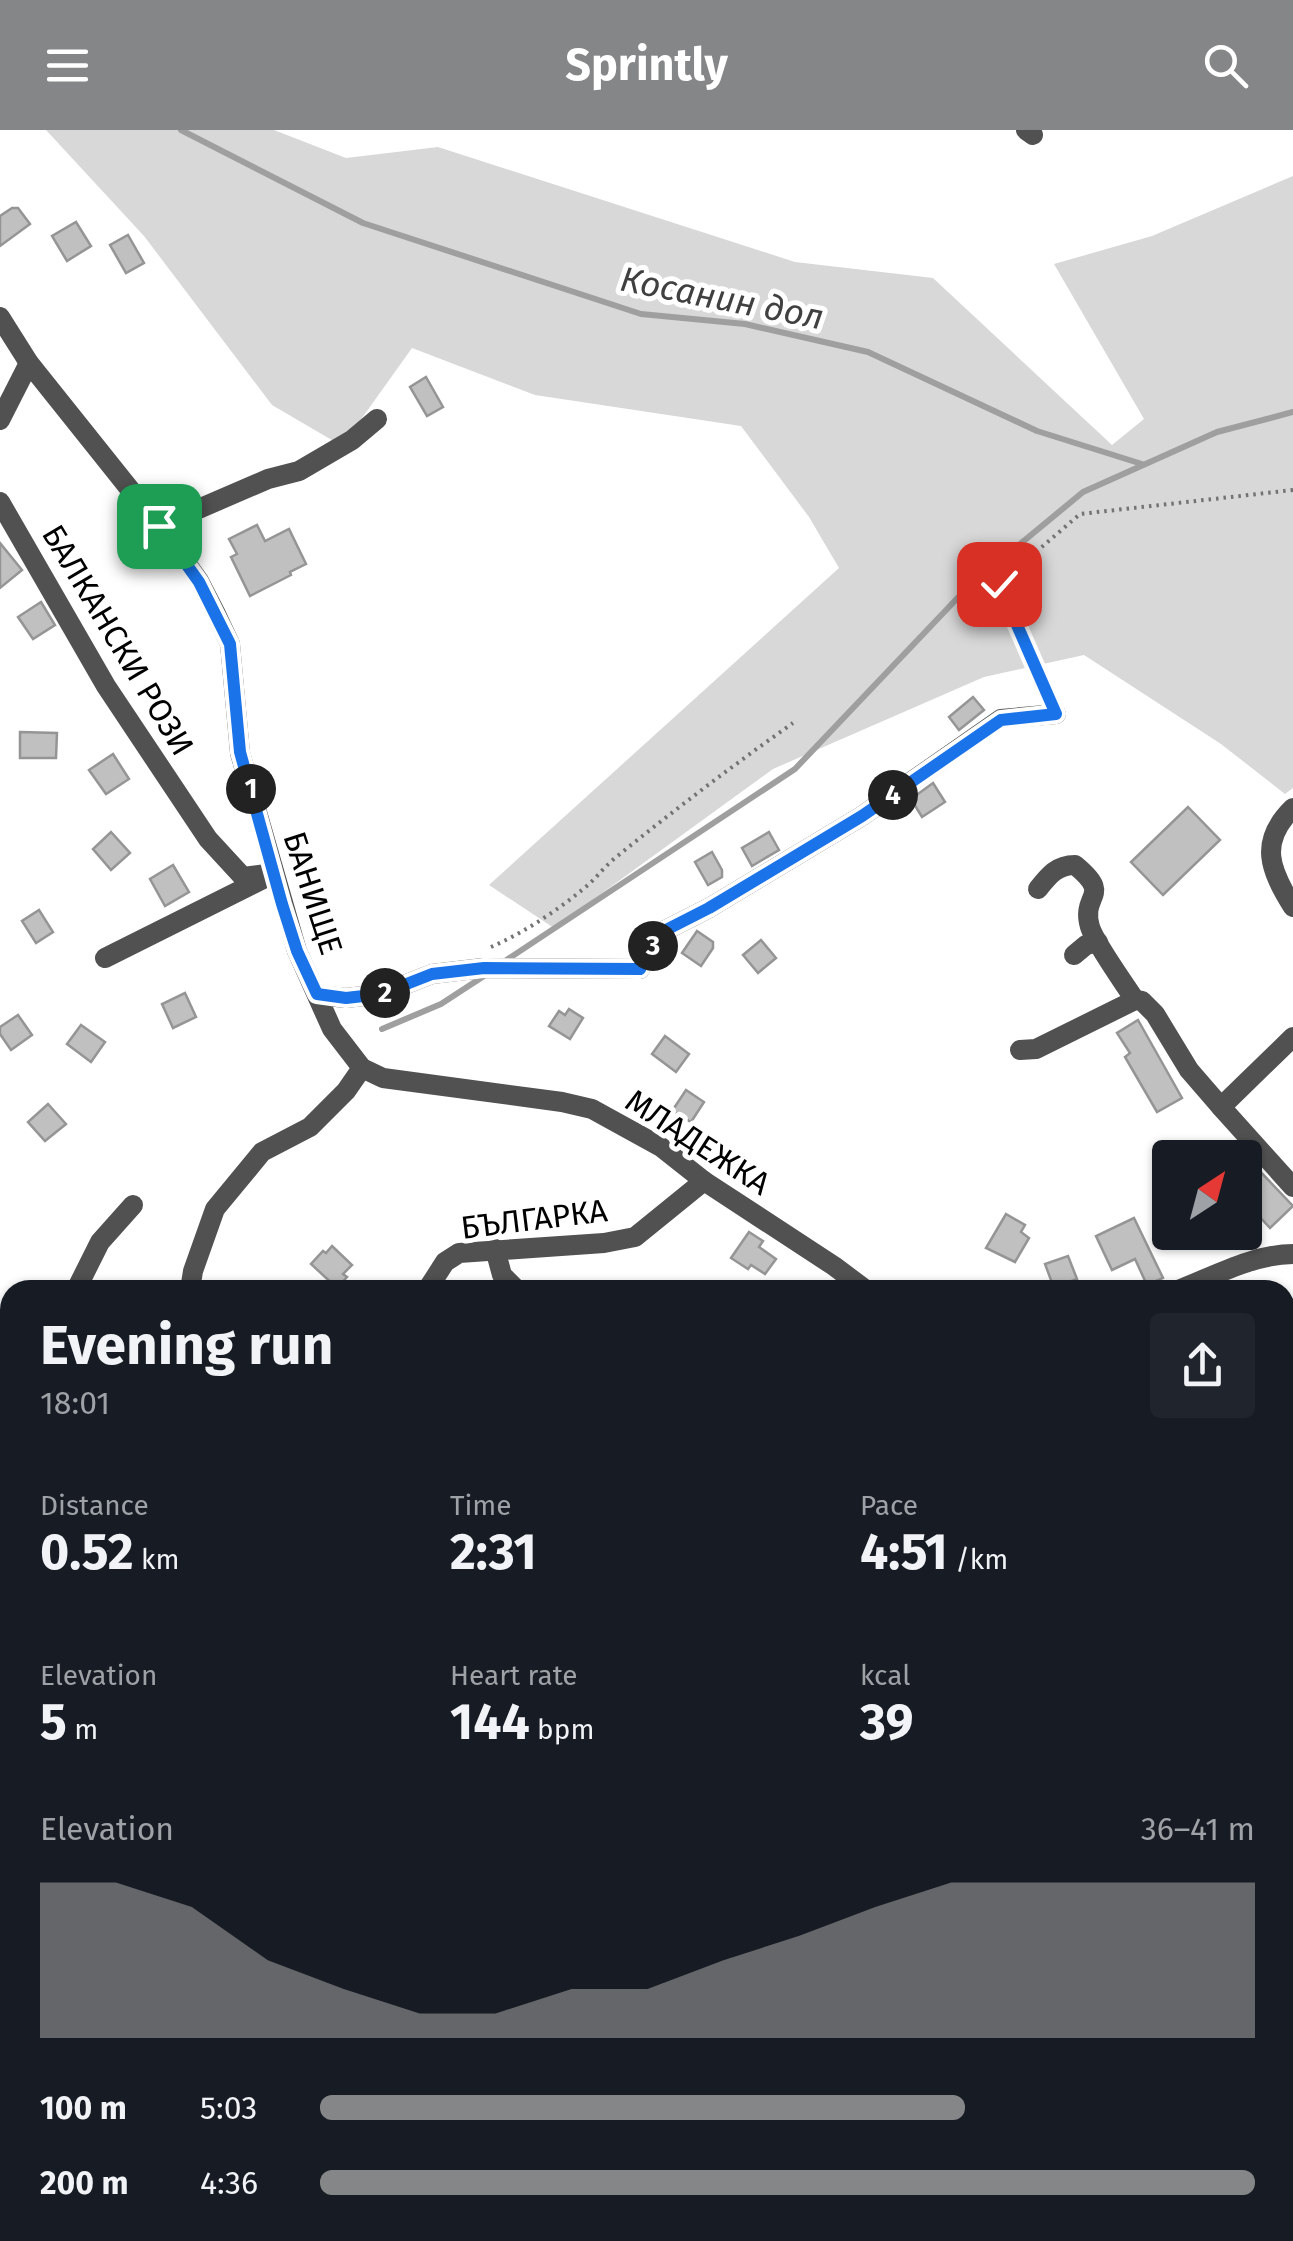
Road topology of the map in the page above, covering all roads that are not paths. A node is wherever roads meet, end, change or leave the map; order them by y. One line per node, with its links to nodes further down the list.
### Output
1 (3, 330): 2 (street, БАНИЩЕ)
2 (29, 363): 4 (street); 6 (street, БАНИЩЕ)
3 (377, 418): 6 (street)
4 (0, 420)
5 (0, 502): 9 (street, БАЛКАНСКИ РОЗИ)
6 (159, 526): 9 (street, БАНИЩЕ)
7 (1056, 714): 15 (street)
8 (1293, 808): 11 (street)
9 (274, 874): 14 (street); 15 (street, БАНИЩЕ)
10 (1038, 889): 12 (street)
11 (1293, 906)
12 (1098, 942): 13 (street); 16 (street)
13 (1074, 955)
14 (105, 958)
15 (317, 994): 19 (street, БАНИЩЕ)
16 (1135, 1000): 18 (street); 20 (street)
17 (1293, 1037): 20 (street)
18 (1020, 1050)
19 (362, 1068): 21 (street, МЛАДЕЖКА); 27 (street)
20 (1221, 1107): 22 (street)
21 (704, 1181): 24 (street, БЪЛГАРКА); 30 (street, МЛАДЕЖКА)
22 (1293, 1186)
23 (133, 1204): 26 (street)
24 (495, 1249): 28 (street, БЪЛГАРКА); 29 (street)
25 (1293, 1254): 31 (street)
26 (82, 1280)
27 (192, 1280)
28 (433, 1280)
29 (506, 1280)
30 (853, 1280)
31 (1205, 1280)

